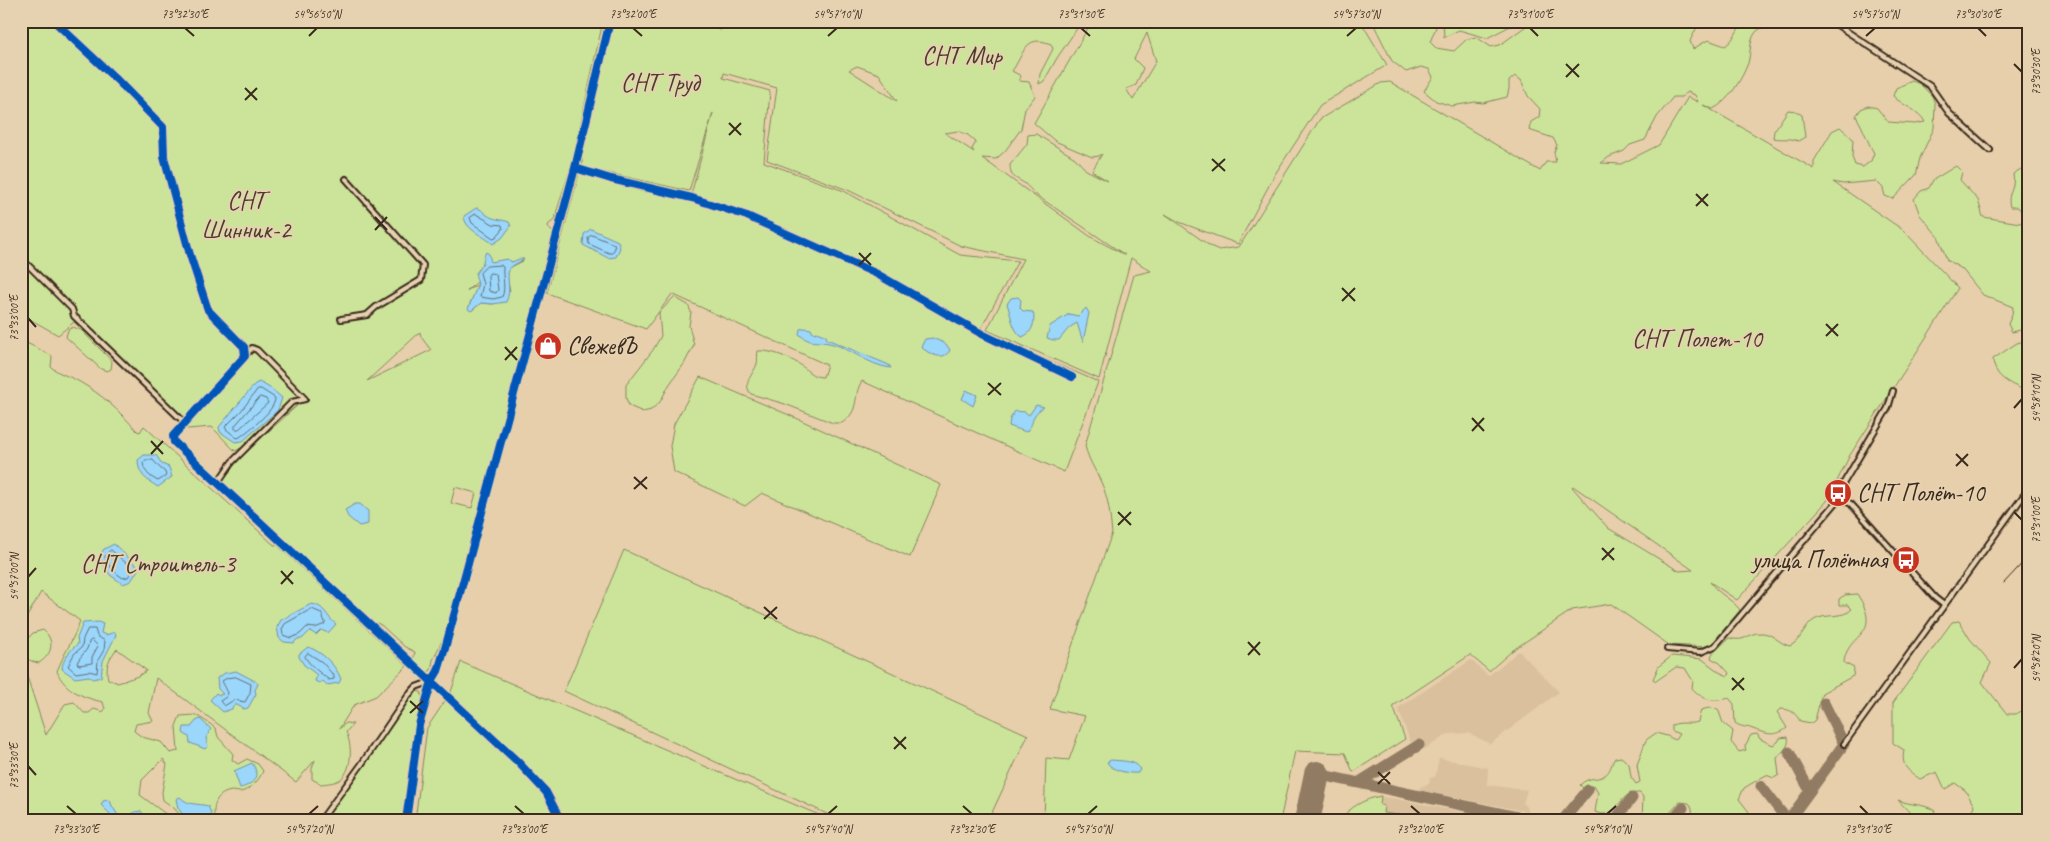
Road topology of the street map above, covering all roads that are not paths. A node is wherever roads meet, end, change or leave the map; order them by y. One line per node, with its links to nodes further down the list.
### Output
1 (54, 21): 9 (street)
2 (610, 21): 5 (street)
3 (1831, 21): 4 (street)
4 (1990, 150)
5 (576, 168): 10 (street); 18 (street)
6 (346, 179): 8 (street)
7 (21, 258): 12 (street)
8 (341, 318)
9 (245, 356): 12 (street); 13 (street)
10 (1072, 377)
11 (1893, 390): 15 (street)
12 (185, 423): 13 (street)
13 (218, 482): 18 (street)
14 (2029, 488): 16 (street)
15 (1840, 498): 16 (street); 17 (street)
16 (1944, 605): 19 (street)
17 (1667, 649)
18 (432, 681): 20 (street); 21 (street); 22 (street)
19 (1844, 744)
20 (320, 821)
21 (406, 821)
22 (561, 821)

